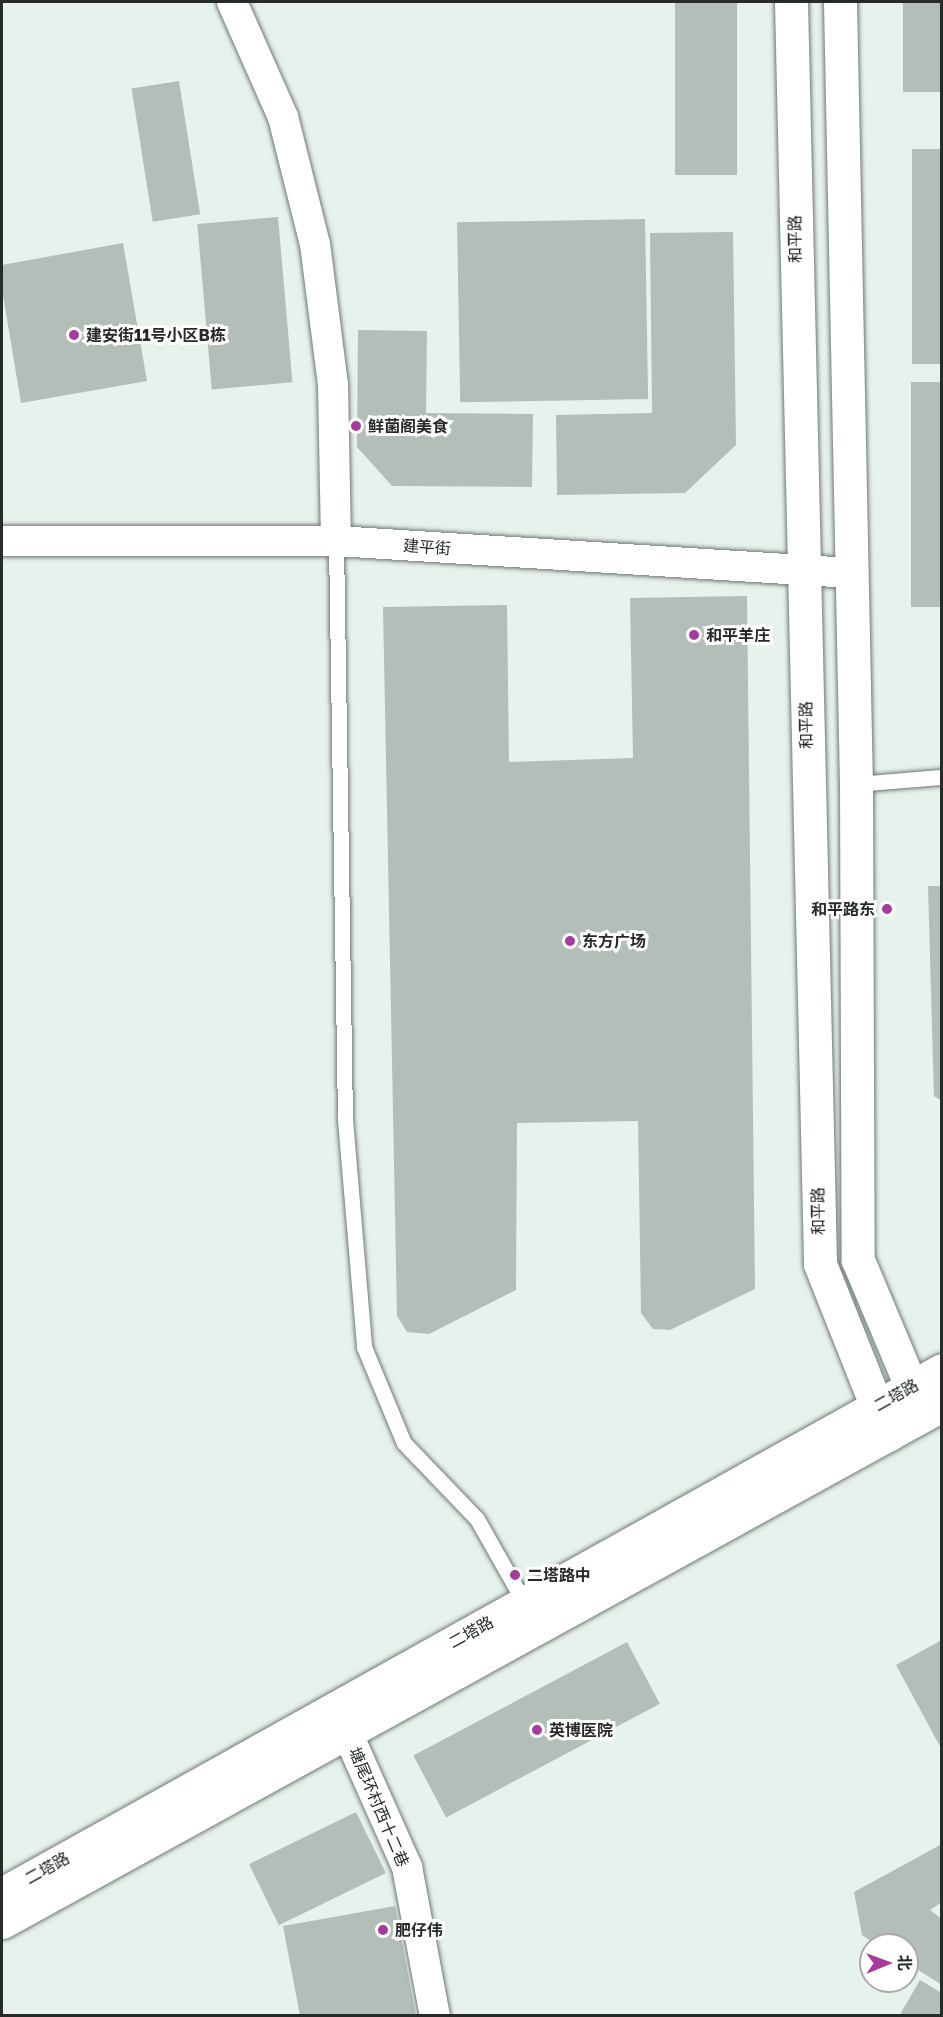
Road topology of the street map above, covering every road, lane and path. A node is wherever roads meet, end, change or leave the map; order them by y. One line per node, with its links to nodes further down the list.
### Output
1 (232, 2): 4 (street)
2 (791, 2): 6 (main road, 和平路)
3 (840, 2): 7 (main road)
4 (336, 540): 5 (street, 建平街); 6 (street, 建平街); 13 (lane)
5 (2, 541)
6 (802, 572): 7 (street, 建平街); 12 (main road, 和平路)
7 (851, 573): 9 (main road)
8 (942, 777): 9 (lane)
9 (856, 784): 11 (main road)
10 (942, 1370): 11 (main road, 二塔路)
11 (925, 1403): 12 (main road, 二塔路)
12 (882, 1420): 13 (main road, 二塔路); 14 (main road, 二塔路)
13 (524, 1602): 14 (main road, 二塔路)
14 (341, 1719): 15 (main road, 二塔路); 16 (main road, 二塔路); 17 (street, 塘尾环村西十二巷)
15 (2, 1894)
16 (2, 1922)
17 (435, 2016)

